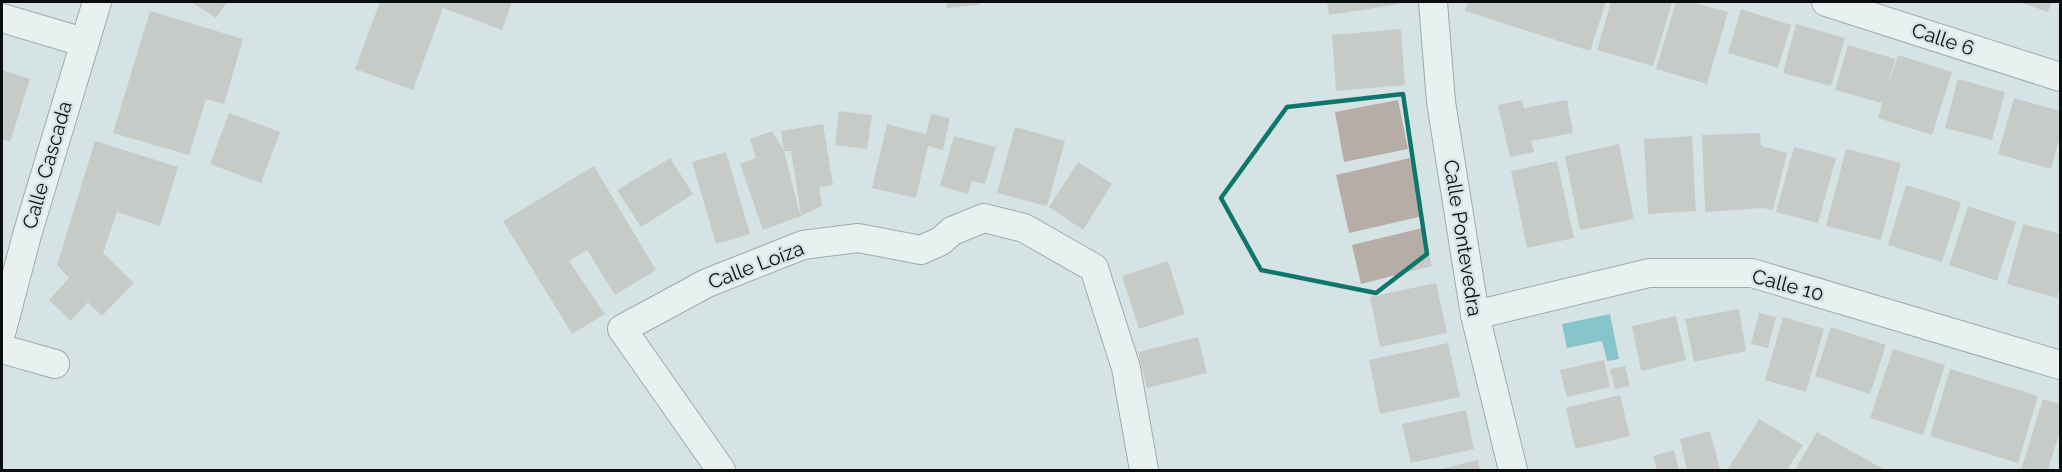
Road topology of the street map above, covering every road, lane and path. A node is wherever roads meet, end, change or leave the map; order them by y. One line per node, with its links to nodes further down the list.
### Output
1 (97, 2): 5 (street, Calle Cascada)
2 (1433, 2): 7 (street, Calle Pontevedra)
3 (1826, 2): 6 (street, Calle 6)
4 (2, 18): 5 (street)
5 (83, 42): 8 (street, Calle Cascada)
6 (2061, 77)
7 (1475, 315): 11 (street, Calle 10); 14 (street, Calle Pontevedra)
8 (2, 330)
9 (2, 349): 10 (street)
10 (55, 364)
11 (2061, 365)
12 (721, 471): 13 (street, Calle Loíza)
13 (1144, 471)
14 (1513, 471)

